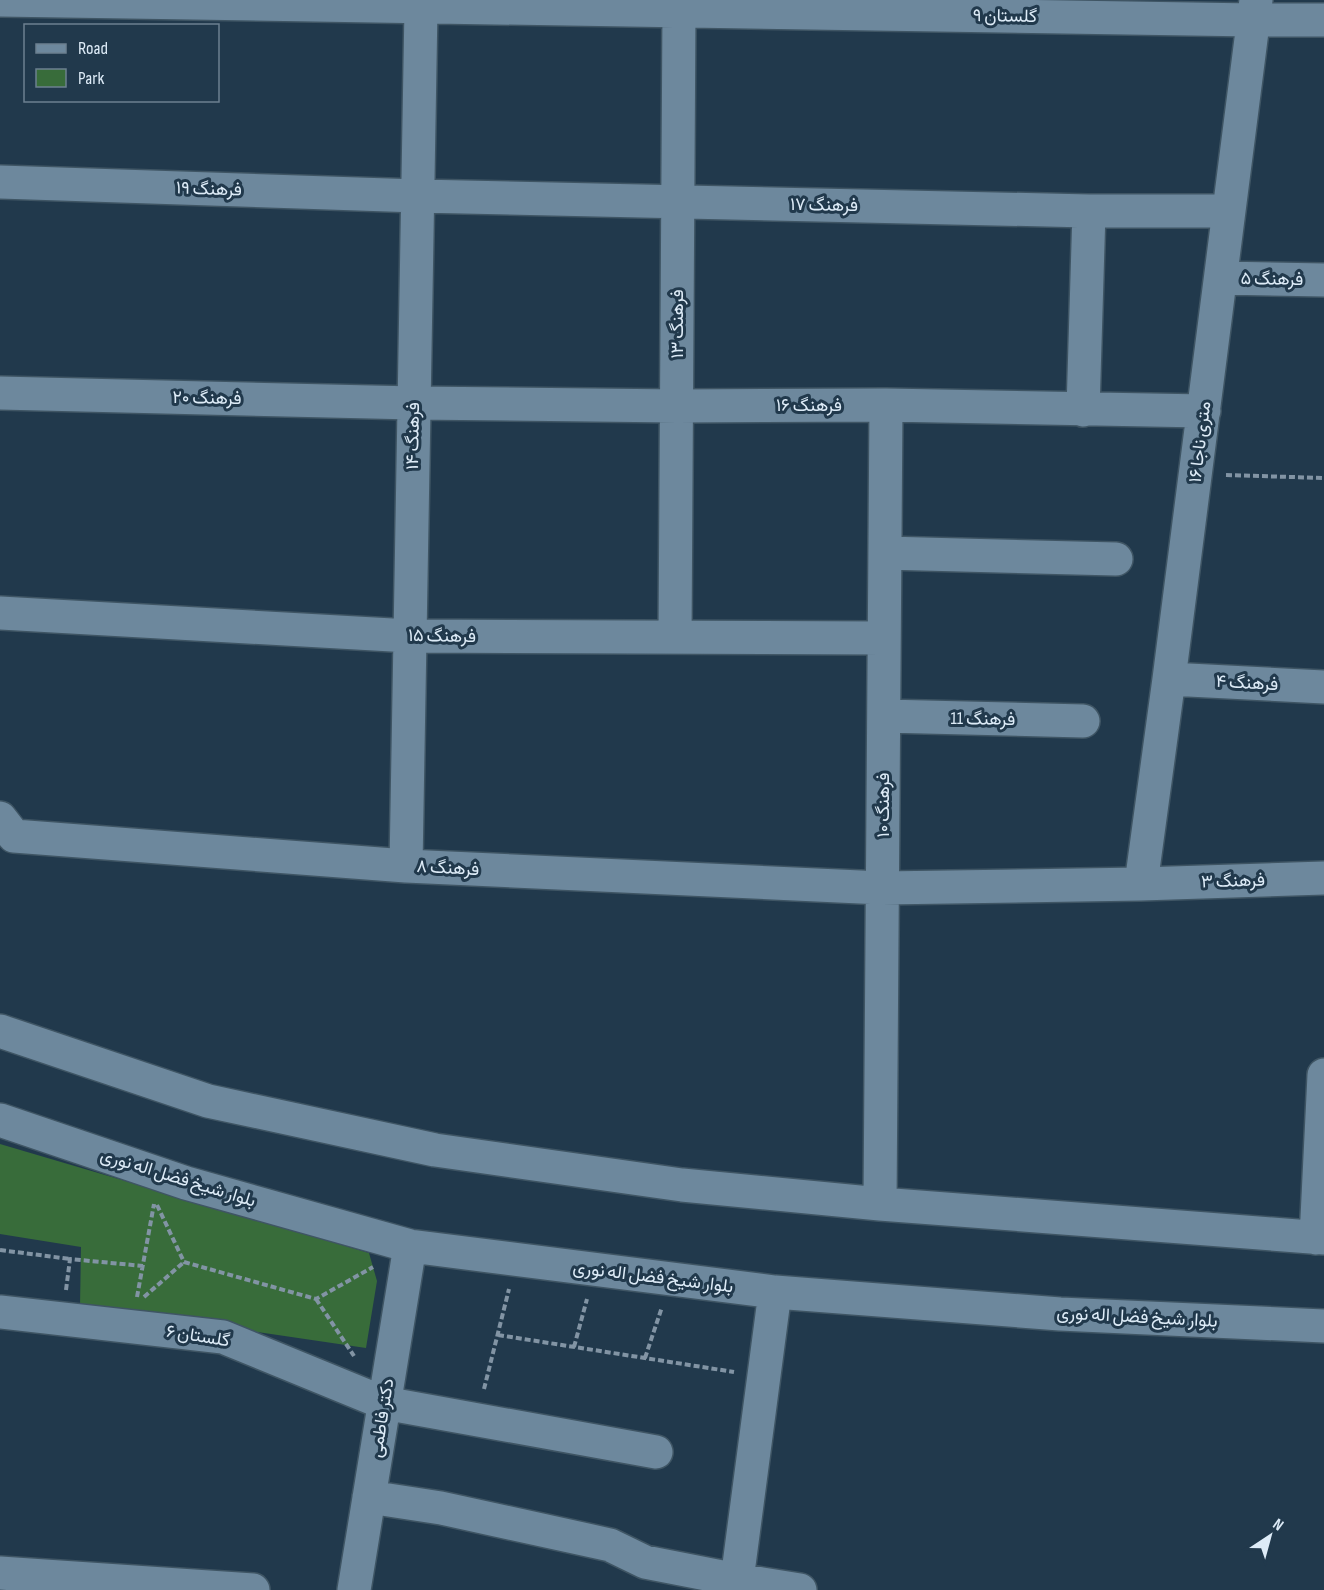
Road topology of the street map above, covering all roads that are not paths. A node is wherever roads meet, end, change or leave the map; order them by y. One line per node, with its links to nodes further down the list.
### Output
1 (0, 0): 2 (street, گلستان ۹)
2 (44, 1): 3 (street, گلستان ۹)
3 (267, 2): 6 (street, گلستان ۹)
4 (529, 4): 6 (street, گلستان ۹); 9 (street, گلستان ۹)
5 (767, 6): 7 (street, گلستان ۹); 9 (street, گلستان ۹)
6 (421, 7): 12 (street, فرهنگ ۱۴)
7 (920, 8): 8 (street, گلستان ۹)
8 (1255, 10): 10 (street, گلستان ۹); 15 (street, ۱۶ متری ناجا)
9 (679, 11): 13 (street, فرهنگ ۱۳)
10 (1324, 20)
11 (0, 182): 12 (street, فرهنگ ۱۹)
12 (418, 196): 13 (street, فرهنگ ۱۷); 19 (street, فرهنگ ۱۴)
13 (678, 202): 14 (street, فرهنگ ۱۷); 21 (street, فرهنگ ۱۳)
14 (1089, 211): 15 (street, فرهنگ ۱۷); 22 (street)
15 (1229, 211): 16 (street, ۱۶ متری ناجا)
16 (1221, 278): 17 (street, فرهنگ ۵); 23 (street, ۱۶ متری ناجا)
17 (1324, 280)
18 (0, 393): 19 (street, فرهنگ ۲۰)
19 (414, 403): 21 (street, فرهنگ ۱۶); 27 (street, فرهنگ ۱۴)
20 (886, 405): 21 (street, فرهنگ ۱۶); 22 (street, فرهنگ ۱۶); 24 (street, فرهنگ ۱۰)
21 (677, 406): 28 (street, فرهنگ ۱۳)
22 (1083, 410): 23 (street, فرهنگ ۱۶)
23 (1204, 411): 30 (street, ۱۶ متری ناجا)
24 (885, 553): 25 (street); 29 (street, فرهنگ ۱۰)
25 (1116, 559)
26 (0, 613): 27 (street, فرهنگ ۱۵)
27 (410, 636): 28 (street, فرهنگ ۱۵); 35 (street, فرهنگ ۱۴)
28 (675, 637): 29 (street, فرهنگ ۱۵)
29 (884, 638): 32 (street, فرهنگ ۱۰)
30 (1170, 679): 31 (street, فرهنگ ۴); 37 (street, ۱۶ متری ناجا)
31 (1324, 687)
32 (884, 716): 33 (street, فرهنگ 11); 38 (street, فرهنگ ۱۰)
33 (1083, 721)
34 (7, 827): 35 (street, فرهنگ ۸)
35 (406, 866): 38 (street, فرهنگ ۸)
36 (1324, 878): 37 (street, فرهنگ ۳)
37 (1142, 884): 38 (street, فرهنگ ۸)
38 (882, 888): 42 (street, فرهنگ ۱۰)
39 (0, 1031): 42 (street)
40 (1324, 1075): 43 (street)
41 (0, 1120): 44 (street, بلوار شیخ فضل اله نوری)
42 (880, 1204): 43 (street)
43 (1320, 1238)
44 (410, 1246): 45 (street, بلوار شیخ فضل اله نوری); 48 (street, دکتر فاطمی)
45 (775, 1292): 47 (street, بلوار شیخ فضل اله نوری); 53 (street)
46 (0, 1312): 48 (street, گلستان ۶)
47 (1324, 1326)
48 (384, 1403): 49 (street, گلستان ۶); 50 (street, دکتر فاطمی)
49 (656, 1452)
50 (369, 1497): 52 (street); 55 (street, دکتر فاطمی)
51 (0, 1573): 54 (street)
52 (641, 1576): 53 (street)
53 (737, 1580): 56 (street)
54 (253, 1590)
55 (354, 1590)
56 (800, 1590)

